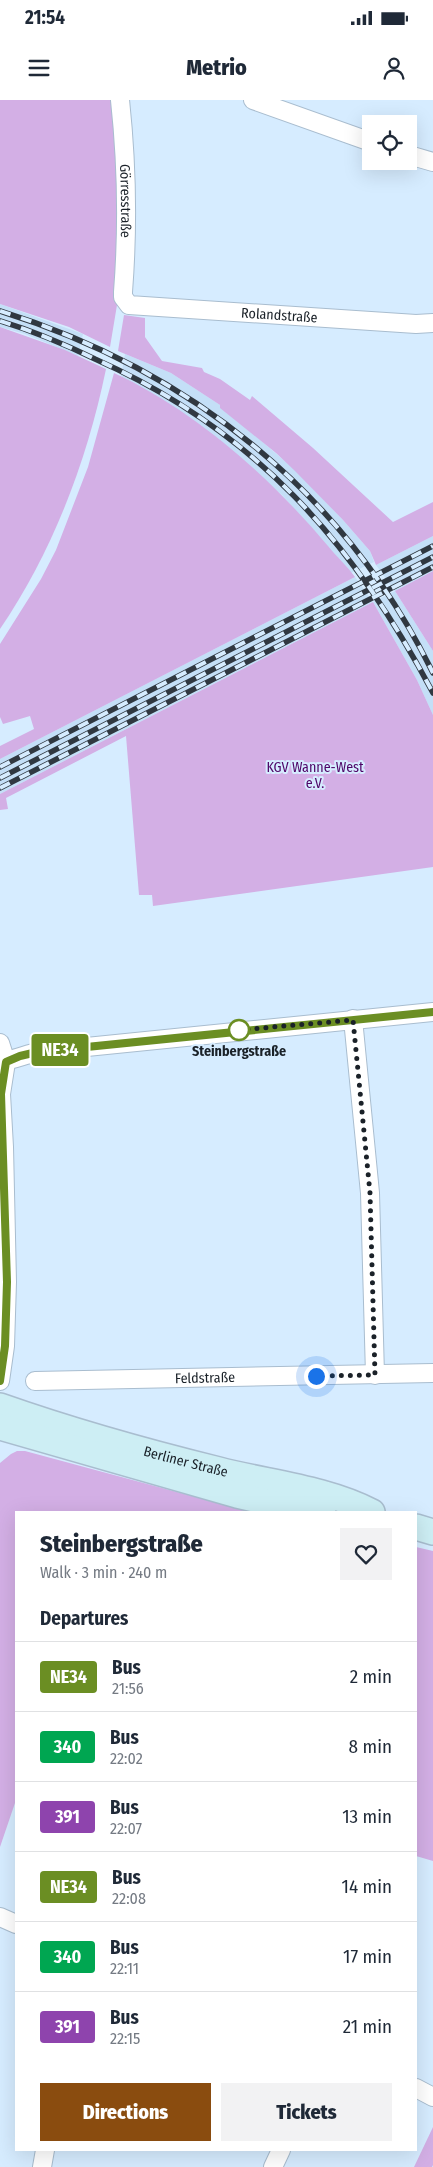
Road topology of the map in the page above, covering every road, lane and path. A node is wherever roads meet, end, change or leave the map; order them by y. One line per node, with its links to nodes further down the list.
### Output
1 (120, 100): 6 (street, Görresstraße)
2 (253, 100): 3 (street)
3 (362, 139)
4 (417, 157): 5 (street)
5 (433, 162)
6 (125, 302): 7 (street, Rolandstraße)
7 (433, 323)
8 (433, 1012): 9 (street)
9 (353, 1020): 11 (street); 13 (street)
10 (0, 1043): 11 (street)
11 (3, 1061): 14 (street)
12 (433, 1374): 13 (street, Feldstraße)
13 (375, 1375): 15 (street, Feldstraße)
14 (0, 1380)
15 (35, 1382)
16 (0, 1406): 19 (main road, Berliner Straße)
17 (0, 1427): 18 (main road, Berliner Straße)
18 (316, 1511)
19 (370, 1511)
20 (417, 1527): 21 (main road)
21 (433, 1532)
22 (0, 1917): 23 (street)
23 (15, 1924)
24 (417, 2088): 25 (street)
25 (433, 2096)
26 (45, 2151): 28 (street)
27 (281, 2151): 29 (street)
28 (42, 2167)
29 (273, 2167)

